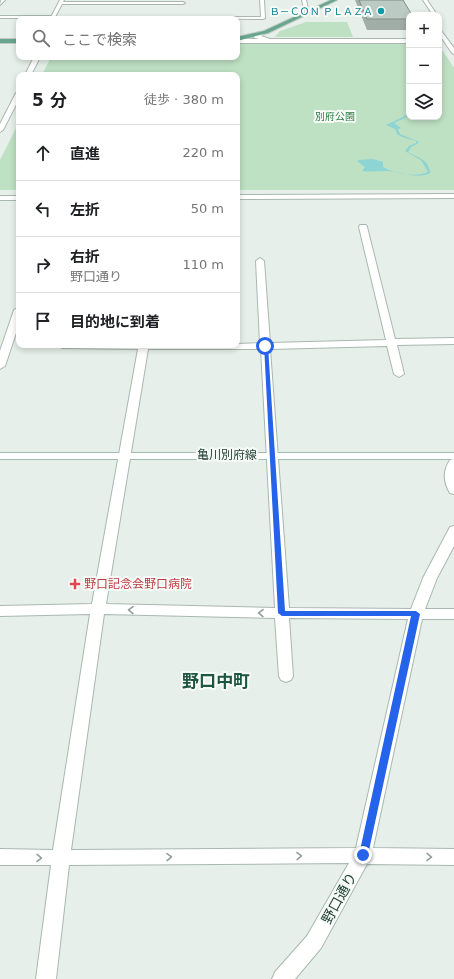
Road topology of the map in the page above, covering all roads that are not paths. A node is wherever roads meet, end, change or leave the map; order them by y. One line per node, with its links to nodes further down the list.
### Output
1 (3, 0): 10 (street)
2 (262, 0): 18 (street)
3 (304, 0): 11 (street)
4 (335, 0): 11 (main road)
5 (419, 0): 12 (street)
6 (425, 0): 13 (street)
7 (61, 2): 8 (street); 14 (street)
8 (111, 2): 9 (street)
9 (183, 2): 15 (street)
10 (0, 4)
11 (307, 12): 21 (main road)
12 (427, 12)
13 (433, 12)
14 (54, 16)
15 (181, 16)
16 (0, 17): 17 (street)
17 (16, 17)
18 (240, 18)
19 (442, 29): 30 (street)
20 (442, 30): 29 (street)
21 (261, 33): 22 (main road); 26 (street)
22 (240, 39)
23 (240, 40): 26 (street)
24 (0, 41): 25 (main road)
25 (16, 41)
26 (273, 41): 27 (street)
27 (406, 41)
28 (442, 41): 29 (street)
29 (447, 41): 30 (street); 31 (street)
30 (454, 41)
31 (454, 52)
32 (36, 60): 33 (street)
33 (30, 72)
34 (16, 99): 36 (street)
35 (5, 105): 36 (street)
36 (13, 105): 37 (street)
37 (0, 130)
38 (454, 196): 39 (street)
39 (240, 197)
40 (0, 198): 41 (street)
41 (16, 198)
42 (363, 228): 46 (street)
43 (260, 261): 50 (street)
44 (16, 317): 47 (street)
45 (454, 341): 46 (street)
46 (392, 342): 50 (street); 53 (street)
47 (4, 344): 48 (street); 52 (street)
48 (16, 344)
49 (240, 346): 50 (street)
50 (265, 346): 54 (street)
51 (136, 348): 56 (street)
52 (0, 366)
53 (399, 374)
54 (272, 455): 56 (street, 亀川別府線); 57 (street, 亀川別府線); 64 (street)
55 (0, 456): 56 (street, 亀川別府線)
56 (124, 456): 62 (street)
57 (454, 456)
58 (454, 462): 59 (street)
59 (454, 490)
60 (454, 530): 61 (street, 野口通り)
61 (451, 550): 65 (street, 野口通り)
62 (98, 609): 63 (street); 64 (street, one-way to 62); 71 (street)
63 (0, 611)
64 (282, 613): 65 (street); 67 (street)
65 (416, 614): 66 (street); 68 (street, 野口通り)
66 (454, 614)
67 (286, 676)
68 (363, 855): 70 (street, one-way to 70); 71 (street, one-way to 68); 73 (street, 野口通り)
69 (0, 857): 71 (street, one-way to 71)
70 (454, 857)
71 (60, 858): 72 (street)
72 (46, 979)
73 (282, 979)

